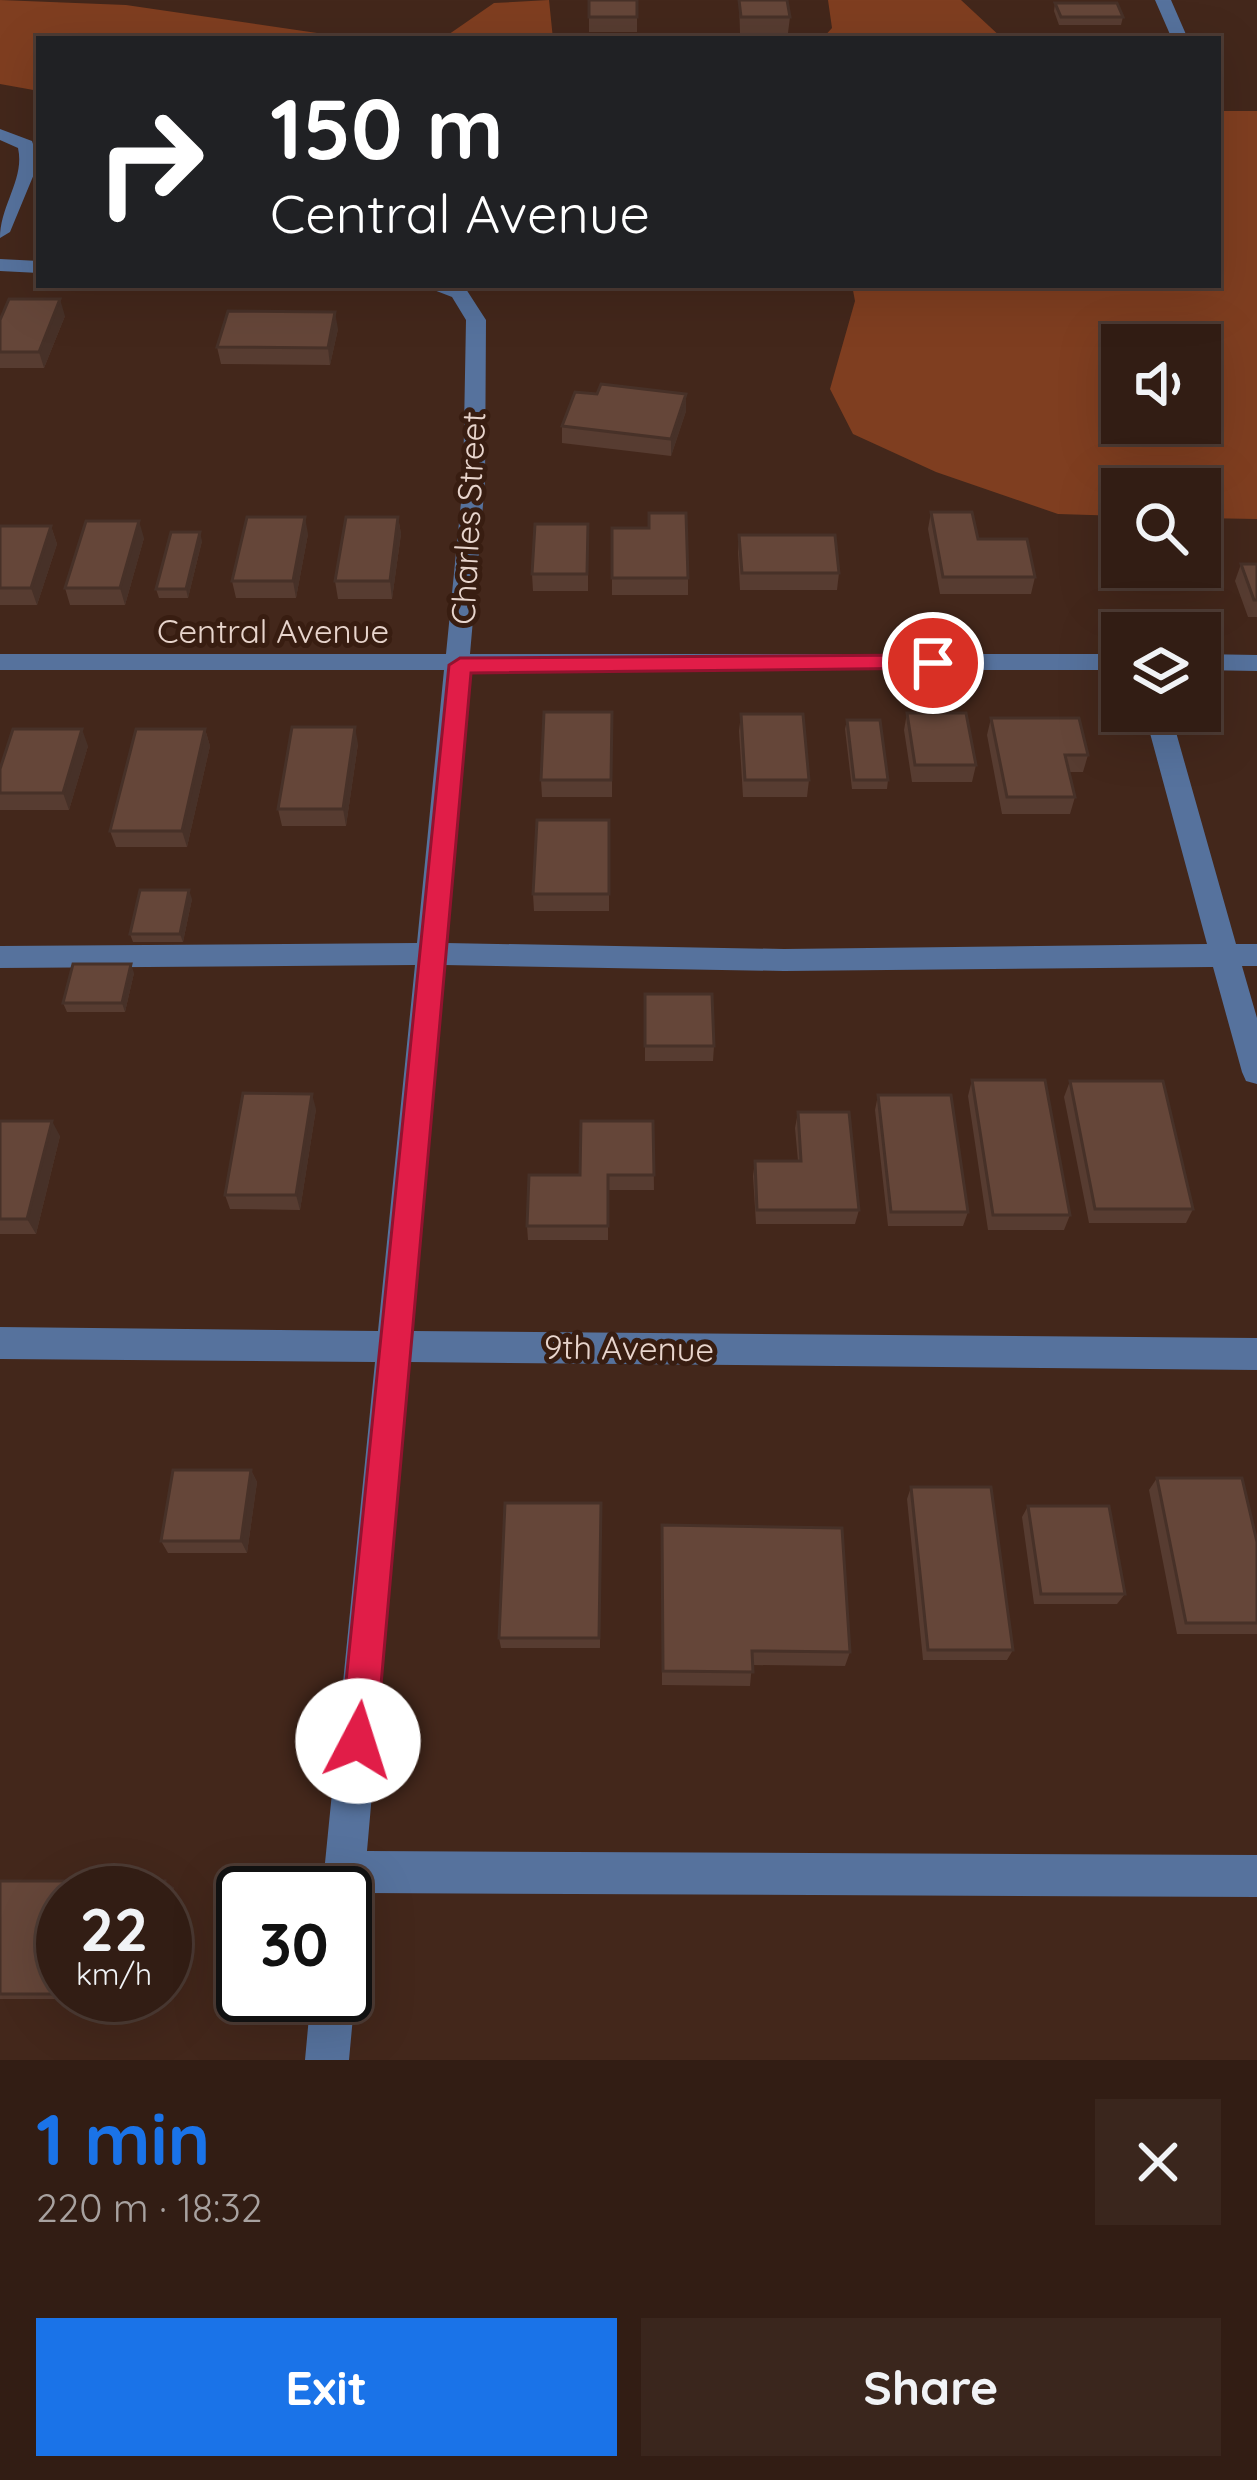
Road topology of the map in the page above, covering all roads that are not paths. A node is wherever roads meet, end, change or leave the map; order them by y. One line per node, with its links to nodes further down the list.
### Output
1 (1163, 0): 2 (street)
2 (1179, 36)
3 (0, 134): 4 (street)
4 (0, 232)
5 (0, 266): 6 (street)
6 (36, 266)
7 (445, 289): 12 (street, Charles Street)
8 (0, 662): 12 (street, Central Avenue)
9 (1101, 662): 12 (street, Central Avenue)
10 (1221, 662): 11 (street)
11 (1257, 663)
12 (460, 665): 14 (street, Charles Street)
13 (1163, 732): 15 (street)
14 (433, 954): 15 (street); 17 (street); 20 (street, Charles Street)
15 (1224, 955): 16 (street); 18 (street)
16 (1257, 955)
17 (0, 957)
18 (1257, 1072)
19 (0, 1343): 20 (street, 9th Avenue)
20 (395, 1346): 21 (street, 9th Avenue); 22 (street, Charles Street)
21 (1257, 1354)
22 (346, 1866)
23 (1257, 1876): 24 (street)
24 (372, 1882)
25 (331, 2022): 26 (street)
26 (327, 2060)

